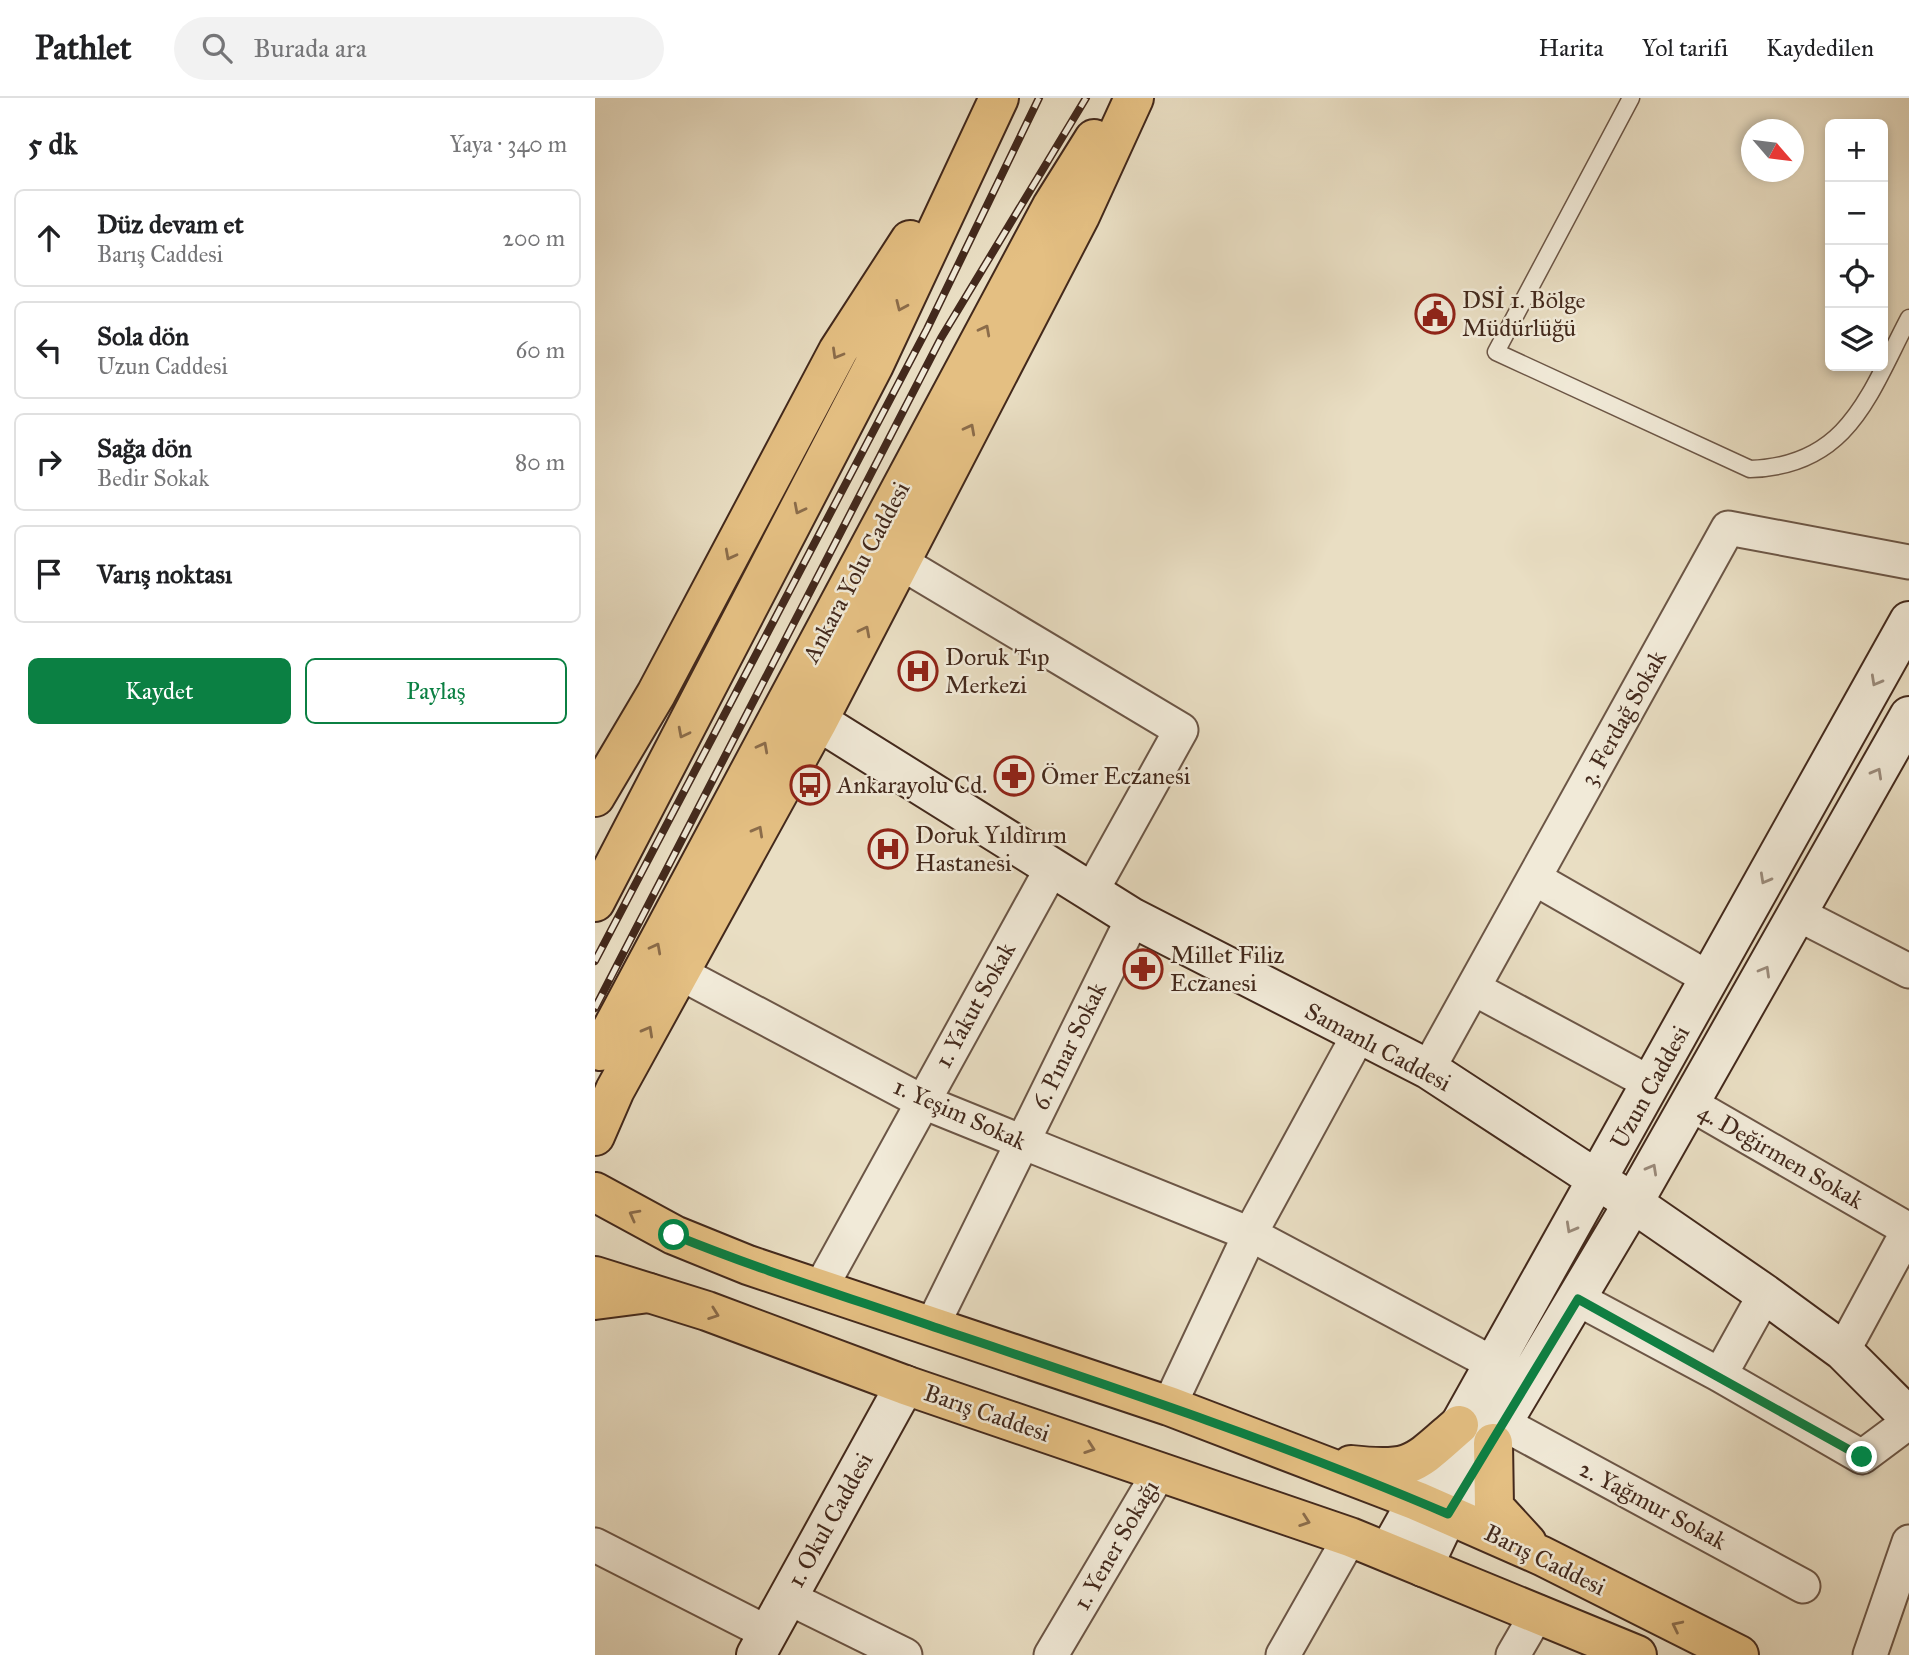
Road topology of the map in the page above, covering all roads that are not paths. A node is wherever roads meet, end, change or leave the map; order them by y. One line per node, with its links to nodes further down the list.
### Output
1 (999, 98): 5 (main road)
2 (1119, 98): 26 (main road, Ankara Yolu Caddesi, one-way to 2)
3 (1134, 98): 7 (main road, one-way to 3)
4 (1631, 98): 6 (lane)
5 (980, 132): 10 (main road, one-way to 10); 18 (main road, one-way to 18)
6 (1909, 318)
7 (900, 562): 12 (main road, one-way to 7); 17 (street)
8 (1909, 562): 16 (street, 3. Ferdağ Sokak)
9 (1909, 621): 23 (main road, Uzun Caddesi, one-way to 23)
10 (656, 694): 13 (main road); 14 (main road)
11 (1909, 716): 19 (main road, Uzun Caddesi, one-way to 11)
12 (818, 721): 15 (main road, Samanlı Caddesi); 22 (main road, one-way to 12)
13 (595, 797)
14 (595, 814)
15 (1052, 869): 17 (main road, Samanlı Caddesi); 30 (street, 1. Yakut Sokak)
16 (1534, 878): 23 (street); 24 (street, 3. Ferdağ Sokak)
17 (1091, 892): 20 (main road, Samanlı Caddesi)
18 (595, 902)
19 (1798, 914): 21 (street); 31 (main road, Uzun Caddesi, one-way to 19)
20 (1133, 918): 25 (main road, Samanlı Caddesi); 33 (street, 6. Pınar Sokak)
21 (1909, 971)
22 (680, 973): 29 (main road, one-way to 22); 30 (street, 1. Yeşim Sokak)
23 (1710, 979): 28 (main road, Uzun Caddesi)
24 (1473, 988): 27 (street, 3. Ferdağ Sokak); 28 (street)
25 (1358, 1036): 27 (main road, Samanlı Caddesi); 38 (street)
26 (600, 1051)
27 (1428, 1069): 34 (main road, Samanlı Caddesi)
28 (1652, 1084): 34 (main road, Uzun Caddesi)
29 (605, 1096): 32 (main road)
30 (921, 1101): 33 (street, 1. Yeşim Sokak); 40 (street, 1. Yakut Sokak)
31 (1689, 1103): 36 (main road, Uzun Caddesi, one-way to 31); 37 (street, 4. Değirmen Sokak)
32 (595, 1136)
33 (1021, 1142): 38 (street, 1. Yeşim Sokak); 45 (street, 6. Pınar Sokak)
34 (1597, 1181): 36 (main road, Samanlı Caddesi); 47 (main road, Uzun Caddesi, one-way to 47)
35 (595, 1192): 40 (main road, Barış Caddesi, one-way to 35)
36 (1633, 1203): 42 (main road, Samanlı Caddesi); 43 (main road, Uzun Caddesi)
37 (1909, 1230): 46 (street)
38 (1250, 1234): 47 (street, 1. Yeşim Sokak); 50 (street)
39 (595, 1276): 41 (main road, Barış Caddesi)
40 (820, 1289): 45 (main road, Barış Caddesi)
41 (649, 1293): 44 (main road); 49 (main road, Barış Caddesi, one-way to 49)
42 (1765, 1294): 46 (main road, Samanlı Caddesi); 48 (street)
43 (1578, 1299): 48 (street); 54 (main road, Uzun Caddesi)
44 (595, 1300)
45 (932, 1326): 50 (main road, Barış Caddesi)
46 (1843, 1351): 51 (main road, Samanlı Caddesi)
47 (1494, 1364): 53 (main road, Uzun Caddesi)
48 (1720, 1375): 52 (street)
49 (905, 1385): 56 (main road, Barış Caddesi, one-way to 56); 65 (main road, 1. Okul Caddesi)
50 (1169, 1406): 55 (main road, Barış Caddesi)
51 (1909, 1417)
52 (1909, 1422)
53 (1459, 1424): 55 (main road); 57 (main road, Uzun Caddesi)
54 (1498, 1433): 57 (main road, Uzun Caddesi); 62 (main road); 64 (street, 2. Yağmur Sokak)
55 (1320, 1462): 57 (main road, Barış Caddesi)
56 (1160, 1471): 58 (main road, Barış Caddesi, one-way to 58); 70 (street, 1. Yener Sokağı)
57 (1433, 1507): 61 (main road, Uzun Caddesi); 62 (main road, Barış Caddesi); 63 (main road, Uzun Caddesi)
58 (1350, 1537): 61 (main road, Barış Caddesi); 71 (street)
59 (1909, 1542): 74 (street)
60 (595, 1545): 67 (street)
61 (1389, 1551): 63 (main road, Barış Caddesi)
62 (1542, 1556): 73 (main road, Barış Caddesi, one-way to 62)
63 (1423, 1567): 66 (main road, Barış Caddesi)
64 (1803, 1586)
65 (787, 1597): 67 (main road, 1. Okul Caddesi); 69 (street)
66 (1538, 1612): 68 (main road, Barış Caddesi); 72 (street)
67 (762, 1644)
68 (1621, 1651)
69 (905, 1655)
70 (1051, 1655)
71 (1283, 1655)
72 (1513, 1655)
73 (1739, 1655)
74 (1870, 1655)

